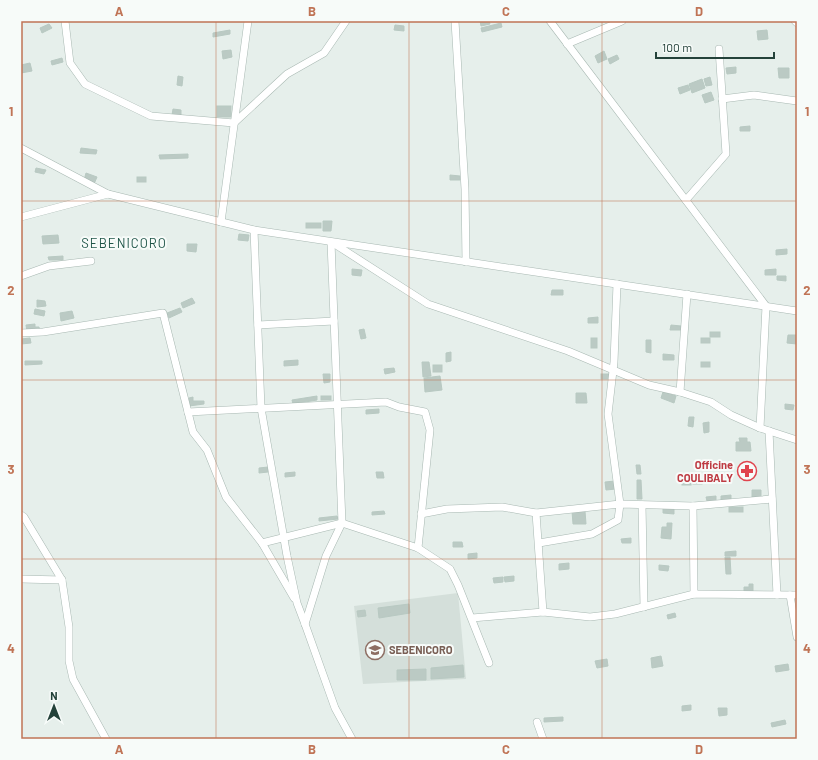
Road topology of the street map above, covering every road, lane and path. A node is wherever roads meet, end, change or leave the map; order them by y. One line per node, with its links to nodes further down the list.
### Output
1 (65, 21): 11 (street)
2 (248, 21): 11 (street)
3 (346, 21): 11 (street)
4 (455, 21): 20 (street)
5 (550, 21): 7 (street)
6 (622, 21): 7 (street)
7 (567, 44): 14 (street)
8 (719, 49): 9 (street)
9 (722, 99): 10 (street); 14 (street)
10 (797, 101)
11 (234, 123): 16 (street)
12 (21, 148): 13 (street)
13 (108, 194): 15 (street); 16 (street)
14 (686, 200): 24 (street)
15 (21, 217)
16 (221, 222): 17 (street)
17 (254, 230): 18 (street); 27 (street)
18 (331, 242): 20 (street); 26 (street); 29 (street)
19 (91, 261): 21 (street)
20 (466, 262): 22 (street)
21 (21, 276)
22 (617, 284): 23 (street); 29 (street)
23 (687, 294): 24 (street); 30 (street)
24 (766, 306): 25 (street); 34 (street)
25 (797, 311)
26 (334, 321): 27 (street); 31 (street)
27 (258, 325): 32 (street)
28 (21, 332): 33 (street)
29 (613, 371): 30 (street); 38 (street)
30 (680, 392): 34 (street)
31 (338, 404): 32 (street); 42 (street); 44 (street)
32 (261, 408): 33 (street); 45 (street)
33 (188, 412): 46 (street)
34 (760, 428): 35 (street)
35 (769, 431): 36 (street); 37 (street)
36 (797, 440)
37 (772, 499): 40 (street); 52 (street)
38 (620, 504): 39 (street); 41 (street); 47 (street)
39 (642, 505): 40 (street); 55 (street)
40 (693, 506): 51 (street)
41 (536, 513): 42 (street); 47 (street)
42 (421, 514): 48 (street)
43 (21, 515): 50 (street)
44 (342, 523): 45 (street); 48 (street); 58 (street)
45 (284, 538): 46 (street); 54 (street)
46 (262, 543): 54 (street)
47 (539, 543): 56 (street)
48 (418, 548): 57 (street)
49 (21, 579): 50 (street)
50 (62, 580): 62 (street)
51 (694, 594): 52 (street); 55 (street)
52 (778, 595): 53 (street)
53 (794, 595): 59 (street)
54 (297, 603): 58 (street)
55 (644, 607): 56 (street)
56 (544, 612): 57 (street)
57 (472, 618): 60 (street)
58 (305, 624): 63 (street)
59 (797, 637)
60 (489, 663)
61 (537, 722): 64 (street)
62 (106, 739)
63 (352, 739)
64 (543, 739)

